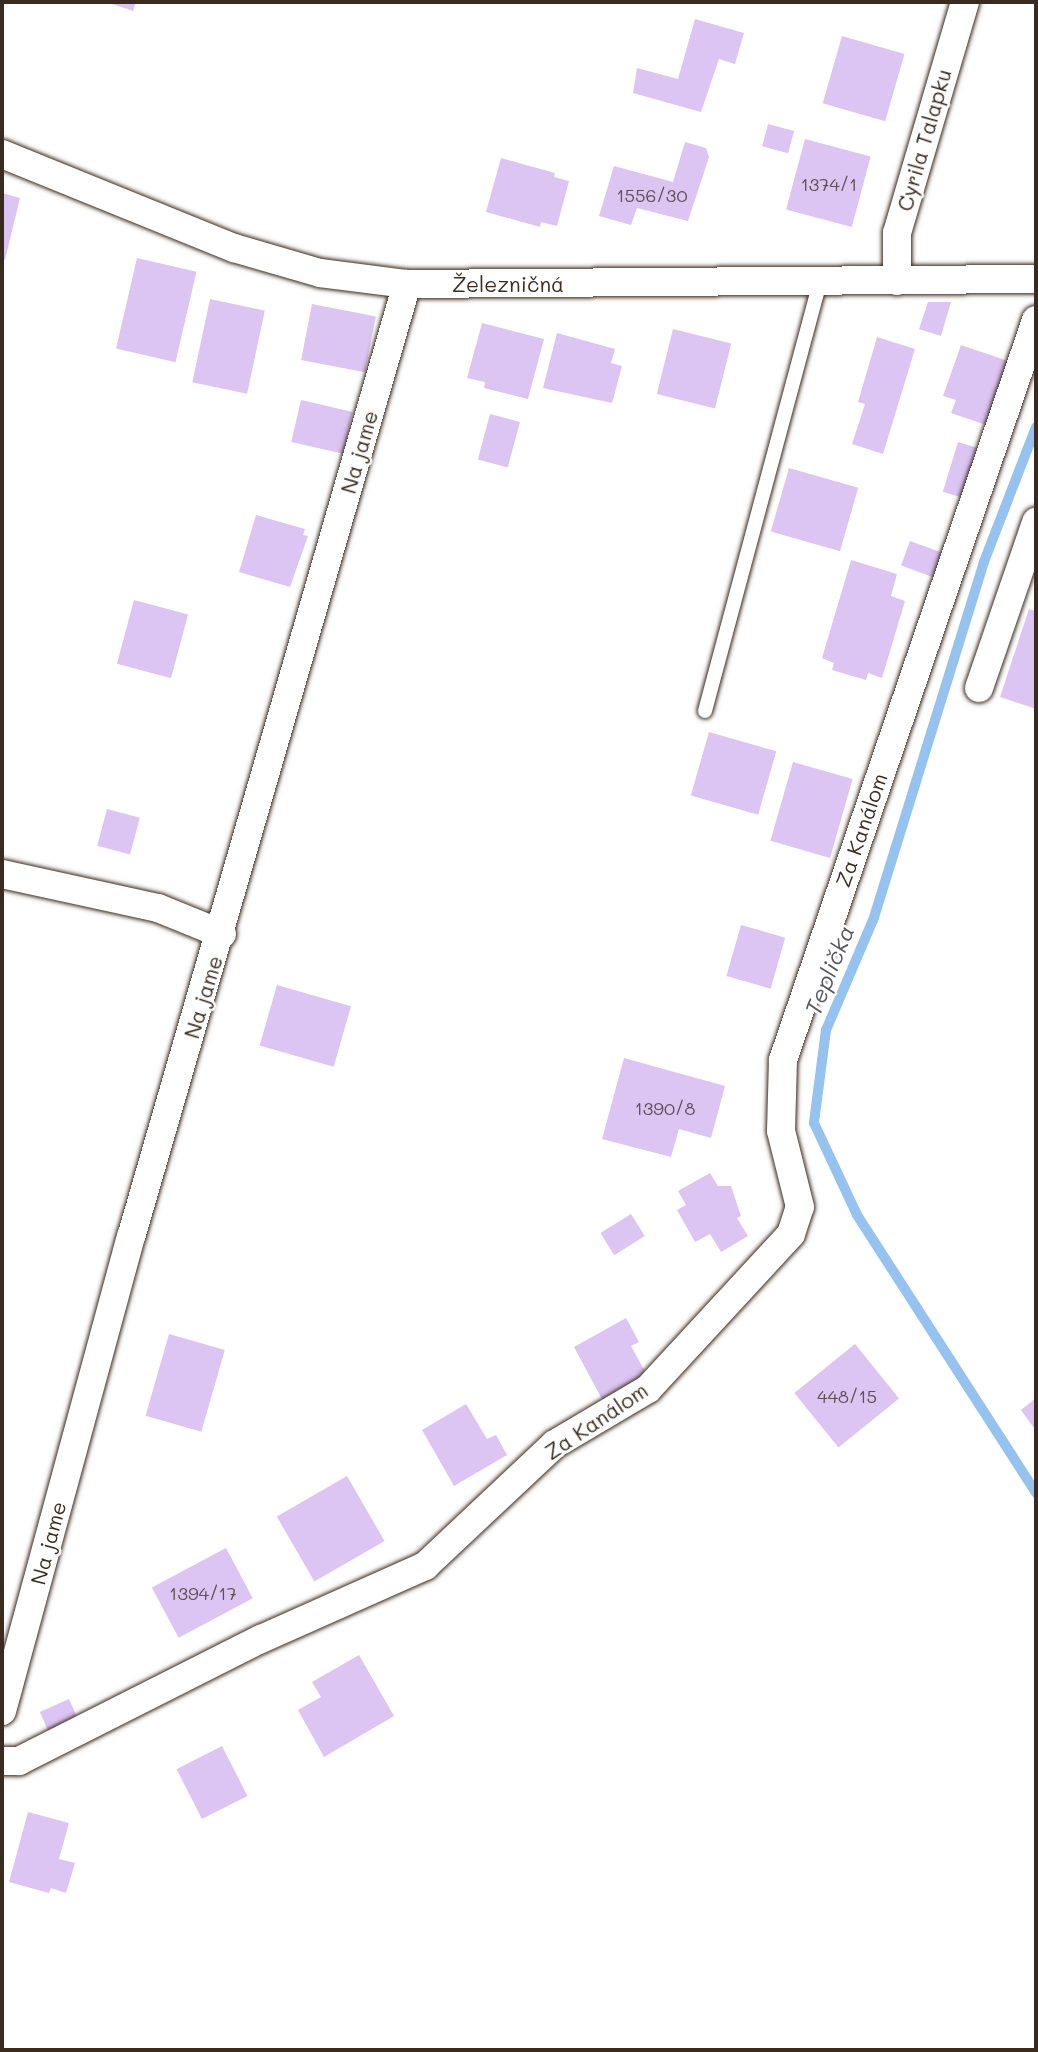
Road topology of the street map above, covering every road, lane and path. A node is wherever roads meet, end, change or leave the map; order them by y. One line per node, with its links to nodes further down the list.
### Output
1 (965, 2): 4 (street, Cyrila Talapku)
2 (2, 154): 6 (street, Železničná)
3 (1036, 279): 4 (street, Železničná)
4 (897, 281): 5 (street, Železničná)
5 (820, 282): 6 (street, Železničná); 10 (lane)
6 (407, 284): 12 (street, Na jame)
7 (1036, 320): 14 (street, Za Kanálom)
8 (1036, 522): 9 (street)
9 (979, 688)
10 (705, 711)
11 (2, 874): 12 (street)
12 (222, 934): 13 (street, Na jame)
13 (2, 1711)
14 (2, 1761)

